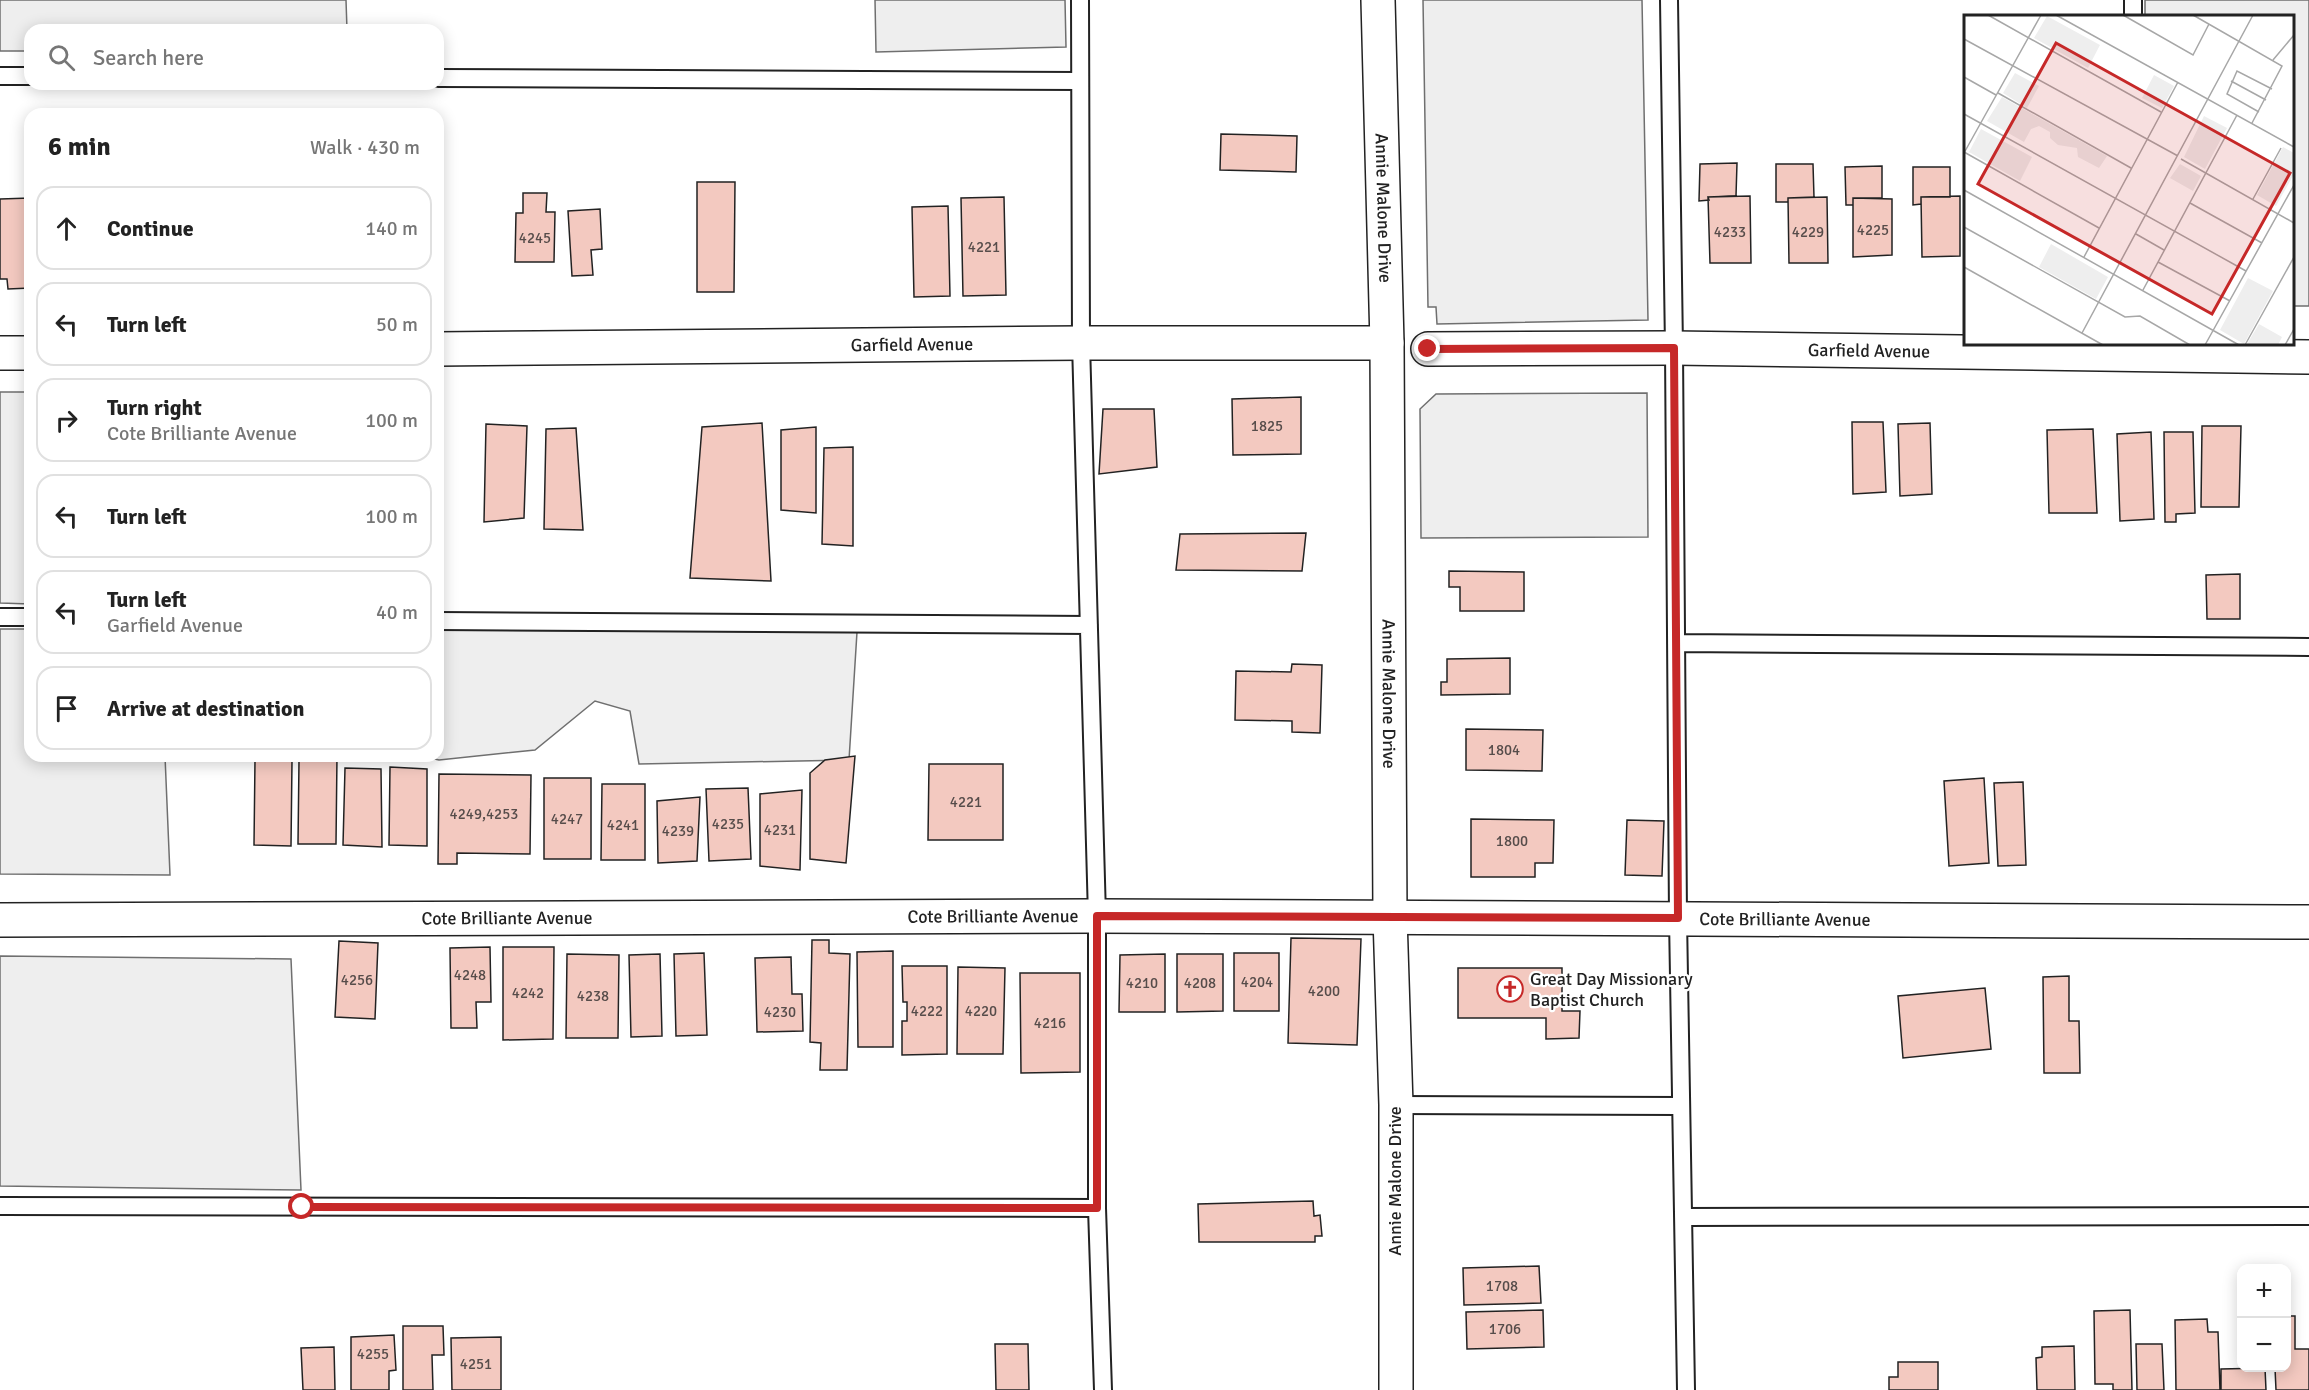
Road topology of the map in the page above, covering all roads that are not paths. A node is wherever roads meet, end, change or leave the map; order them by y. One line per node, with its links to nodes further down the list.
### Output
1 (1080, 0): 7 (lane)
2 (1378, 0): 9 (street, Annie Malone Drive)
3 (1669, 0): 10 (lane)
4 (0, 76): 5 (lane)
5 (24, 76)
6 (444, 78): 7 (lane)
7 (1080, 81): 8 (lane)
8 (1082, 343): 9 (street, Garfield Avenue); 11 (street, Garfield Avenue); 20 (lane)
9 (1387, 343): 24 (street, Annie Malone Drive)
10 (1674, 348): 12 (street, Garfield Avenue); 13 (street, Garfield Avenue); 21 (lane)
11 (444, 349)
12 (1428, 349)
13 (2132, 349): 16 (street, Garfield Avenue)
14 (0, 353): 15 (street)
15 (24, 353)
16 (2309, 357)
17 (0, 617): 18 (lane)
18 (24, 617)
19 (444, 621): 20 (lane)
20 (1089, 625): 23 (lane)
21 (1676, 643): 22 (lane); 25 (lane)
22 (2309, 646)
23 (1097, 916): 24 (street, Cote Brilliante Avenue); 26 (street, Cote Brilliante Avenue); 31 (lane)
24 (1390, 917): 25 (street, Cote Brilliante Avenue); 28 (street, Annie Malone Drive)
25 (1678, 918): 27 (street, Cote Brilliante Avenue); 29 (lane)
26 (0, 920)
27 (2309, 922)
28 (1396, 1105): 29 (lane); 35 (street, Annie Malone Drive)
29 (1681, 1106): 33 (lane)
30 (0, 1206): 31 (lane)
31 (1097, 1208): 34 (lane)
32 (2309, 1215): 33 (lane)
33 (1683, 1217): 36 (lane)
34 (1103, 1390)
35 (1396, 1390)
36 (1686, 1390)

